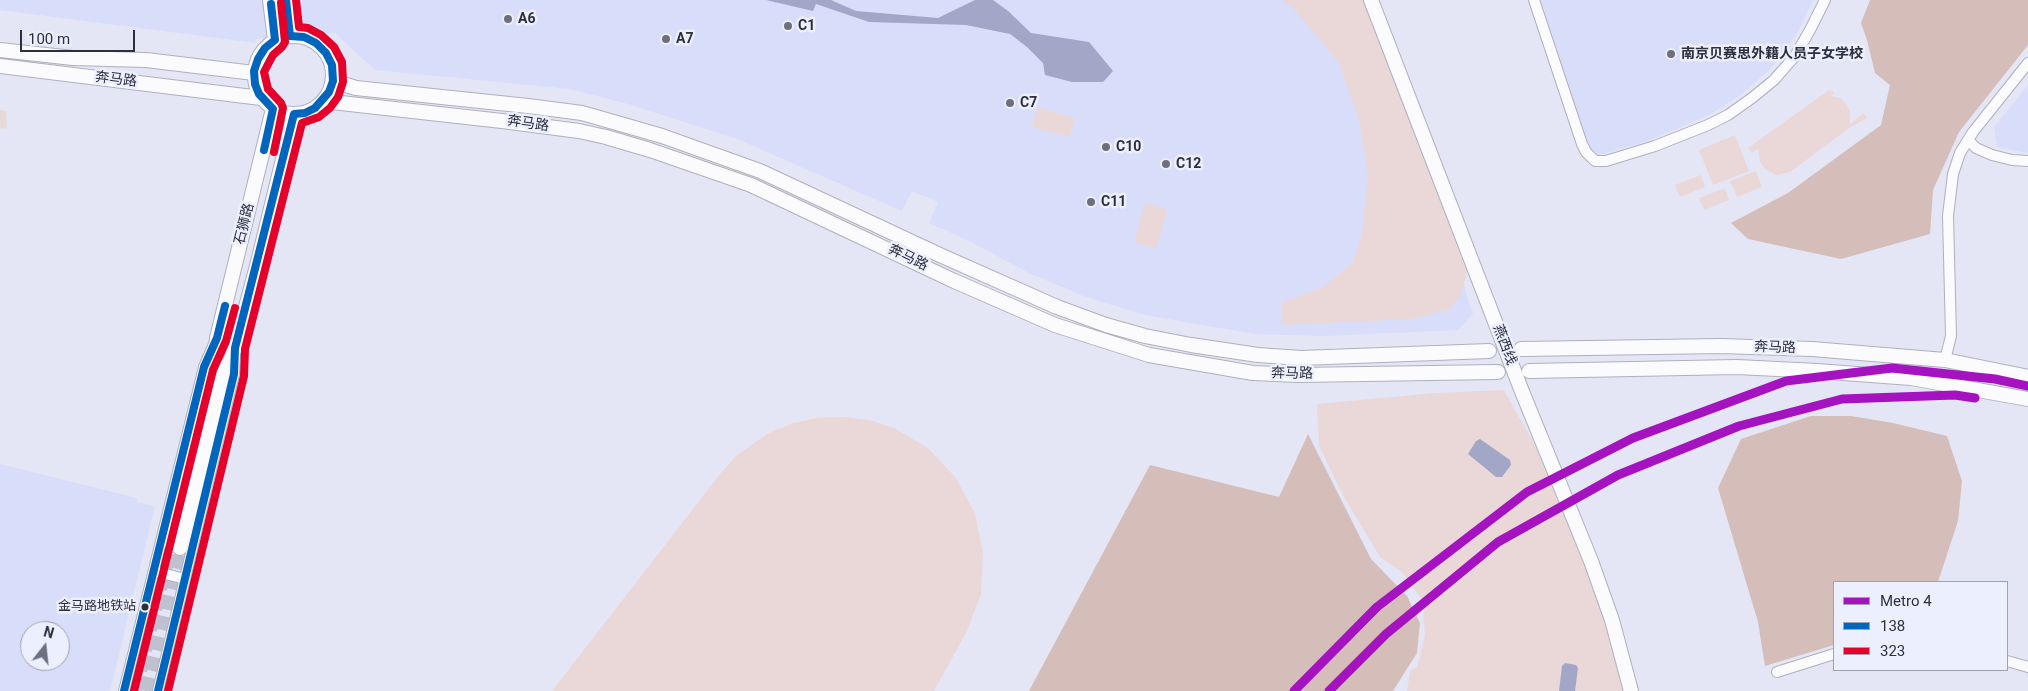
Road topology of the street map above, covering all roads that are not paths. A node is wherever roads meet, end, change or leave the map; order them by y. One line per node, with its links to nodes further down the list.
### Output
1 (270, 0): 7 (main road)
2 (286, 0): 6 (main road)
3 (1371, 0): 36 (main road, 燕西线)
4 (1534, 0): 5 (street)
5 (1825, 0)
6 (290, 36): 7 (main road); 12 (main road)
7 (275, 40): 11 (main road)
8 (0, 50): 11 (main road, 奔马路)
9 (2028, 63): 17 (street)
10 (0, 66): 13 (main road, 奔马路)
11 (254, 73): 13 (main road)
12 (333, 81): 14 (main road); 22 (main road, 奔马路)
13 (262, 98): 15 (main road)
14 (324, 101): 16 (main road); 25 (main road, 奔马路)
15 (274, 109): 16 (main road); 19 (main road, 石狮路)
16 (294, 114): 20 (main road, 石狮路)
17 (1968, 140): 18 (street); 23 (street)
18 (2028, 161)
19 (217, 338): 20 (main road, 石狮路); 28 (street, 石狮路)
20 (235, 348): 29 (street, 石狮路)
21 (1521, 349): 23 (main road, 奔马路)
22 (1489, 351)
23 (1946, 360): 26 (main road, 奔马路)
24 (1529, 371): 27 (main road, 奔马路)
25 (1498, 372)
26 (2028, 377)
27 (2028, 399)
28 (154, 571): 29 (street); 34 (street, 石狮路)
29 (185, 579): 35 (street, 石狮路)
30 (1833, 654): 33 (street)
31 (2008, 661): 32 (street)
32 (2028, 667)
33 (1777, 672)
34 (124, 691)
35 (158, 691)
36 (1631, 691)

